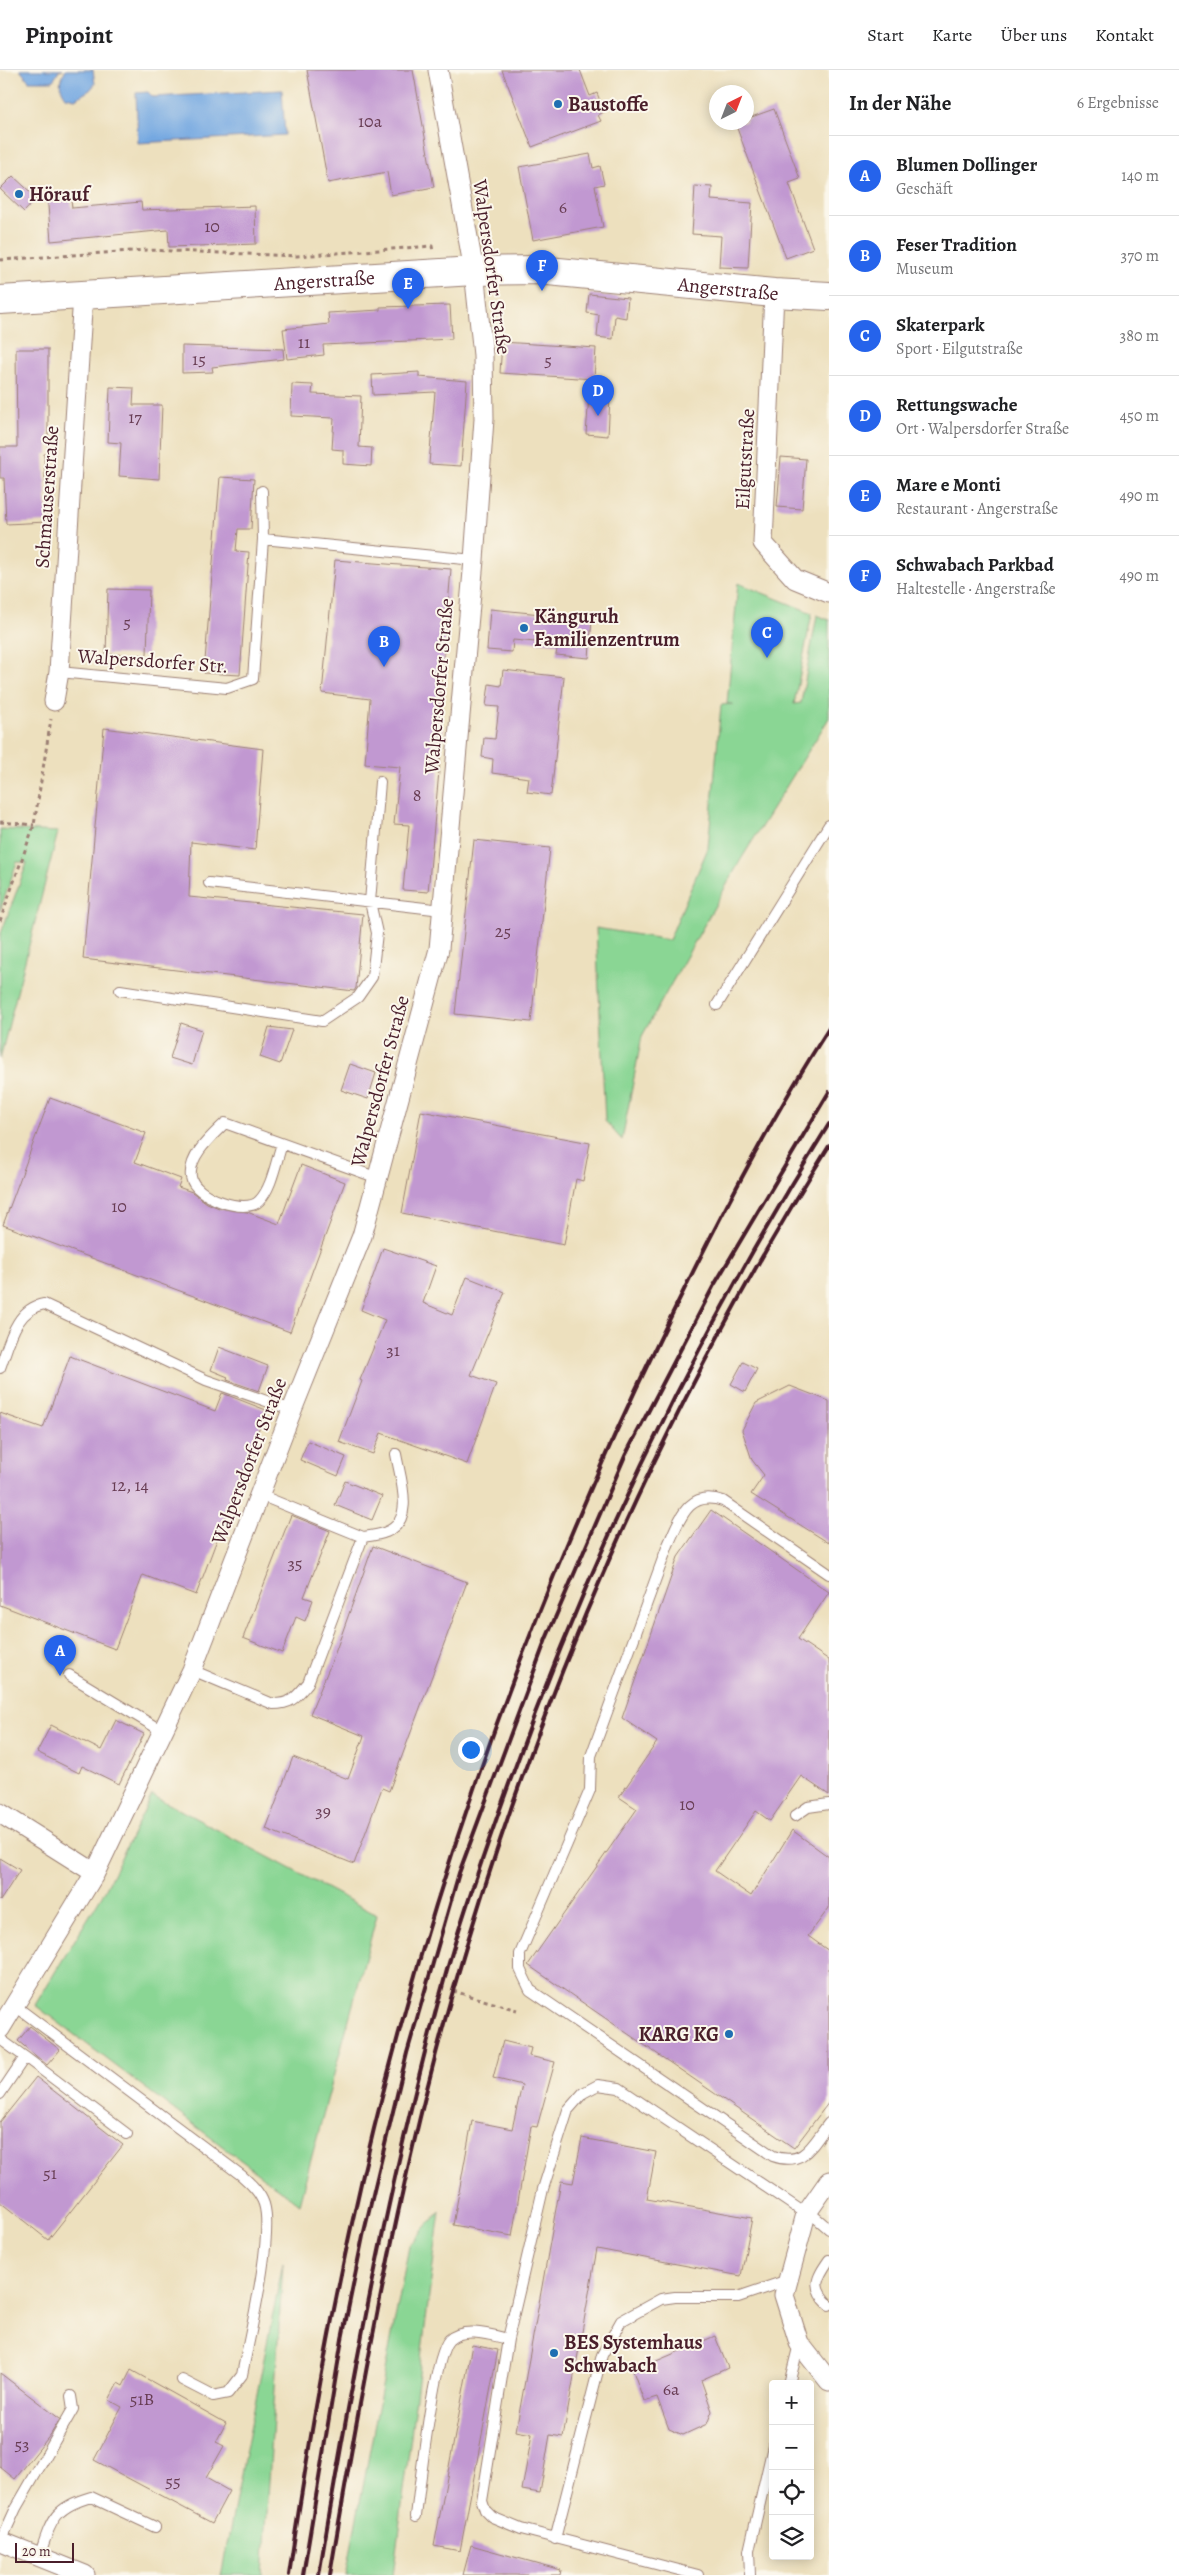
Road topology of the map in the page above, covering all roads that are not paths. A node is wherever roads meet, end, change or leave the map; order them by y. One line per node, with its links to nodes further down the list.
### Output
1 (438, 70): 2 (street, Walpersdorfer Straße)
2 (474, 271): 3 (street, Angerstraße); 4 (street, Angerstraße); 9 (street, Walpersdorfer Straße)
3 (774, 293): 5 (street, Angerstraße); 10 (street, Eilgutstraße)
4 (83, 294): 6 (street, Angerstraße); 11 (street, Schmauserstraße)
5 (829, 296)
6 (0, 300)
7 (262, 491): 8 (lane, Walpersdorfer Str.)
8 (263, 539): 9 (lane); 11 (lane, Walpersdorfer Str.)
9 (474, 560): 17 (street, Walpersdorfer Straße)
10 (829, 593)
11 (59, 672): 12 (street, Schmauserstraße)
12 (54, 701)
13 (380, 782): 16 (lane)
14 (829, 825): 19 (lane)
15 (208, 883): 16 (lane)
16 (370, 902): 17 (lane); 18 (lane)
17 (442, 910): 21 (street, Walpersdorfer Straße)
18 (120, 990)
19 (717, 1005)
20 (282, 1144): 20 (lane); 21 (lane)
21 (378, 1178): 23 (street, Walpersdorfer Straße)
22 (0, 1368): 23 (lane)
23 (292, 1410): 25 (street, Walpersdorfer Straße)
24 (396, 1454): 26 (lane)
25 (260, 1495): 26 (lane); 28 (street, Walpersdorfer Straße)
26 (363, 1537): 28 (lane)
27 (829, 1574): 40 (lane)
28 (192, 1670): 30 (street, Walpersdorfer Straße)
29 (69, 1675): 30 (lane)
30 (162, 1731): 34 (street, Walpersdorfer Straße)
31 (829, 1804): 33 (lane)
32 (0, 1813): 34 (street)
33 (795, 1816)
34 (96, 1872): 35 (street, Walpersdorfer Straße)
35 (14, 2005): 36 (street, Walpersdorfer Straße); 50 (lane)
36 (0, 2029)
37 (0, 2039): 38 (lane)
38 (25, 2057): 39 (lane); 41 (lane)
39 (0, 2094)
40 (829, 2123)
41 (127, 2134)
42 (829, 2181): 43 (street)
43 (807, 2212): 44 (lane); 46 (street); 48 (lane)
44 (829, 2229)
45 (829, 2260): 47 (lane)
46 (788, 2280): 49 (street); 57 (lane)
47 (829, 2305)
48 (508, 2339): 55 (lane); 57 (lane)
49 (799, 2343): 51 (lane); 52 (street)
50 (182, 2380)
51 (790, 2380)
52 (829, 2381)
53 (71, 2396): 58 (lane)
54 (769, 2464): 62 (lane)
55 (416, 2516)
56 (155, 2527): 59 (lane)
57 (555, 2539): 61 (lane)
58 (1, 2541): 59 (street)
59 (39, 2556): 60 (street)
60 (85, 2575)
61 (698, 2575)
62 (750, 2575)

